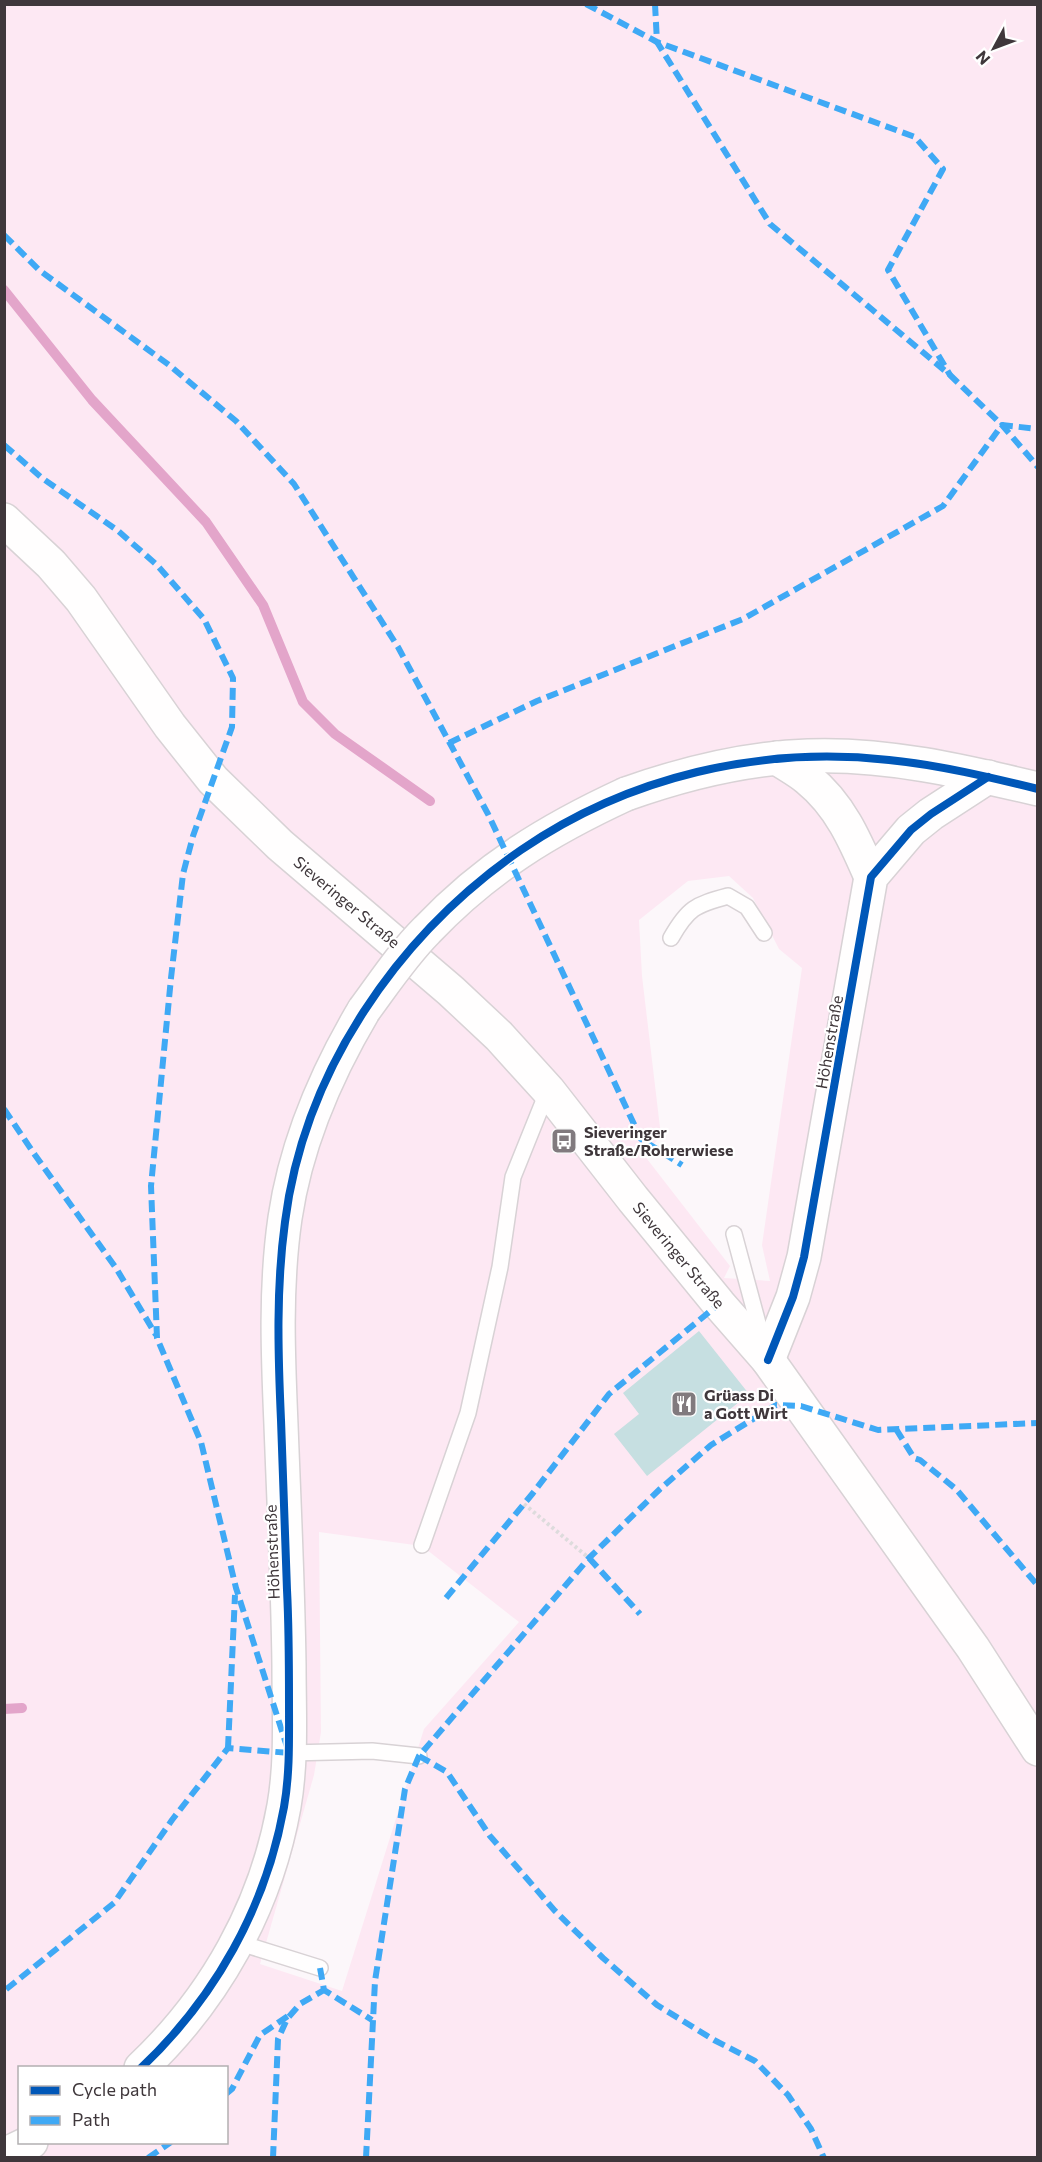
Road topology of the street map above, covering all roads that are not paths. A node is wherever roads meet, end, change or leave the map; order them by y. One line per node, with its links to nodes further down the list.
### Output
1 (4, 520): 8 (street, Sieveringer Straße)
2 (777, 758): 3 (street); 5 (street); 13 (street, Höhenstraße, bridge)
3 (988, 777): 4 (street); 5 (street)
4 (1038, 789)
5 (871, 877): 10 (street, Höhenstraße)
6 (764, 933): 7 (lane)
7 (671, 938)
8 (548, 1090): 10 (street, Sieveringer Straße); 11 (lane)
9 (734, 1234): 10 (lane)
10 (768, 1360): 12 (street, Sieveringer Straße)
11 (422, 1545)
12 (1038, 1749)
13 (289, 1753): 14 (lane); 15 (street, Höhenstraße)
14 (419, 1756)
15 (237, 1942): 16 (lane); 17 (street, Höhenstraße)
16 (320, 1968)
17 (142, 2066)
18 (28, 2144): 19 (street)
19 (4, 2155)

